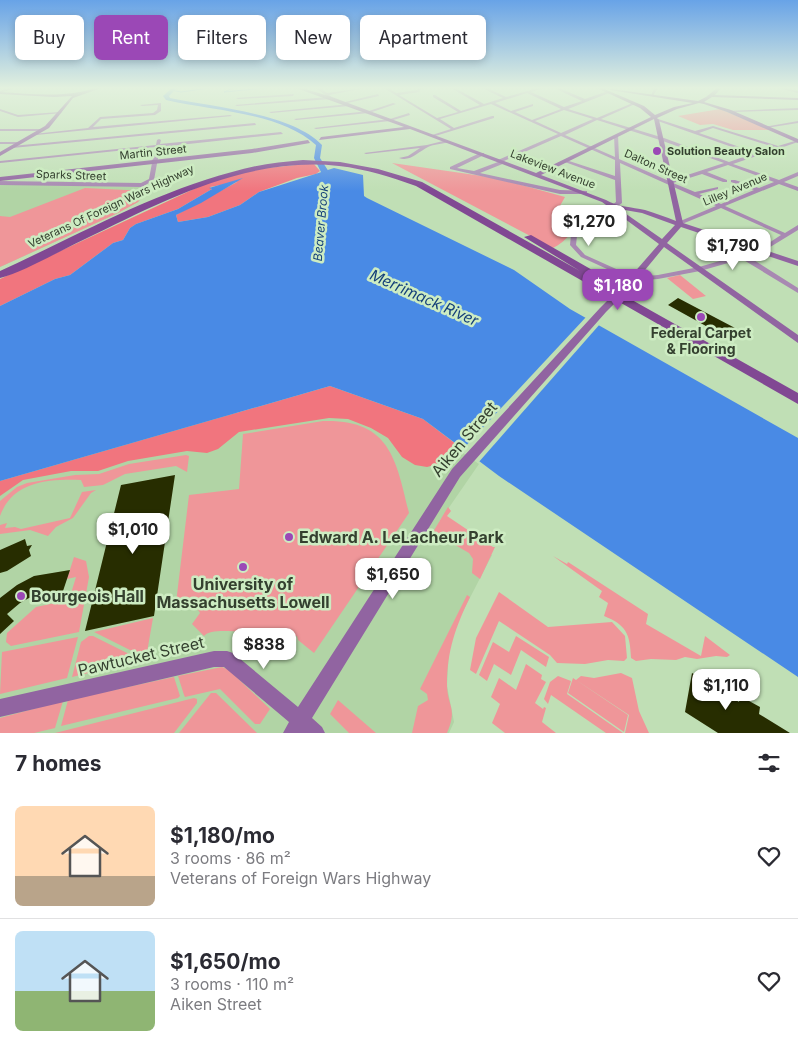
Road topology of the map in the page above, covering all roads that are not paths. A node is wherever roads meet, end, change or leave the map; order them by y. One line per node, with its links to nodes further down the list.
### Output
1 (50, 122): 24 (street)
2 (95, 122): 18 (street)
3 (153, 122): 18 (street)
4 (370, 122): 19 (street)
5 (396, 122): 20 (street, Lakeview Avenue)
6 (442, 122): 21 (street)
7 (476, 122): 21 (street)
8 (535, 122): 28 (street, Dalton Street)
9 (590, 122): 28 (street)
10 (609, 122): 22 (street)
11 (648, 122): 22 (street)
12 (657, 122): 32 (street)
13 (665, 122): 27 (street)
14 (755, 122): 17 (street)
15 (797, 122): 17 (street)
16 (255, 124): 25 (street)
17 (766, 127): 34 (street)
18 (90, 128): 24 (street)
19 (316, 128)
20 (412, 128): 29 (street, Lakeview Avenue); 31 (street)
21 (453, 129): 29 (street)
22 (631, 129): 30 (street); 32 (street)
23 (0, 130): 24 (street)
24 (39, 132): 37 (street)
25 (160, 133): 38 (street); 40 (street)
26 (281, 133): 38 (street)
27 (694, 133): 41 (street); 46 (street)
28 (561, 134): 42 (street, Dalton Street); 53 (street)
29 (434, 136): 33 (street, Lakeview Avenue)
30 (616, 136): 42 (street); 48 (street)
31 (321, 139)
32 (662, 139): 55 (street); 64 (street)
33 (447, 141): 39 (street); 45 (street, Lakeview Avenue)
34 (798, 141): 41 (street)
35 (308, 142): 52 (street, Martin Street)
36 (0, 143): 37 (street)
37 (19, 143): 40 (street)
38 (157, 146): 51 (street); 52 (street)
39 (427, 146): 43 (street); 47 (street)
40 (12, 147): 44 (street)
41 (777, 147): 46 (street)
42 (591, 148): 48 (street, Dalton Street); 54 (street)
43 (366, 152)
44 (0, 154)
45 (482, 154): 53 (street, Lakeview Avenue); 57 (street)
46 (757, 154): 55 (street)
47 (401, 158)
48 (617, 159): 61 (street); 64 (street, Dalton Street)
49 (304, 161): 50 (main road, Veterans Of Foreign Wars Highway); 83 (main road, Veterans Of Foreign Wars Highway); 84 (main road, Veterans Of Foreign Wars Highway)
50 (326, 161): 85 (main road, Veterans Of Foreign Wars Highway); 88 (main road, Veterans Of Foreign Wars Highway)
51 (0, 162)
52 (154, 162): 60 (street, Martin Street); 66 (street, Sparks Street)
53 (501, 162): 57 (street); 59 (street, Lakeview Avenue)
54 (564, 162): 59 (street); 61 (street)
55 (728, 163): 56 (street); 65 (street)
56 (703, 172): 62 (street); 64 (street)
57 (474, 173): 67 (street)
58 (798, 174): 65 (street, Lilley Avenue)
59 (537, 175): 67 (street); 71 (street, Lakeview Avenue)
60 (0, 179)
61 (618, 180): 74 (street)
62 (725, 180)
63 (733, 181): 70 (street)
64 (671, 182): 72 (street, Dalton Street); 75 (street)
65 (779, 182): 69 (street); 70 (street, Lilley Avenue)
66 (0, 183)
67 (518, 183): 71 (street)
68 (716, 188): 72 (street)
69 (798, 189)
70 (758, 190): 73 (street, Lilley Avenue)
71 (585, 192): 74 (street, Lakeview Avenue)
72 (695, 194): 73 (street, Dalton Street)
73 (721, 206): 75 (street, Lilley Avenue); 77 (street, Dalton Street)
74 (614, 207): 75 (street); 78 (street, Lakeview Avenue); 86 (street)
75 (680, 223): 78 (street, Aiken Street); 79 (street)
76 (798, 227): 77 (street)
77 (785, 235): 79 (street)
78 (664, 244): 82 (street, Lakeview Avenue); 86 (street, Aiken Street)
79 (760, 251): 80 (street); 81 (street)
80 (744, 257): 82 (street); 87 (street)
81 (798, 264)
82 (700, 269): 86 (street); 89 (street, Lakeview Avenue)
83 (0, 270)
84 (0, 275)
85 (599, 277): 86 (main road); 88 (main road, Veterans Of Foreign Wars Highway)
86 (633, 279): 88 (street, Aiken Street)
87 (798, 292)
88 (619, 294): 90 (main road); 91 (main road); 93 (street, Aiken Street)
89 (798, 340)
90 (798, 390)
91 (798, 399)
92 (0, 708): 93 (street, Pawtucket Street)
93 (296, 727): 94 (street)
94 (316, 733)

